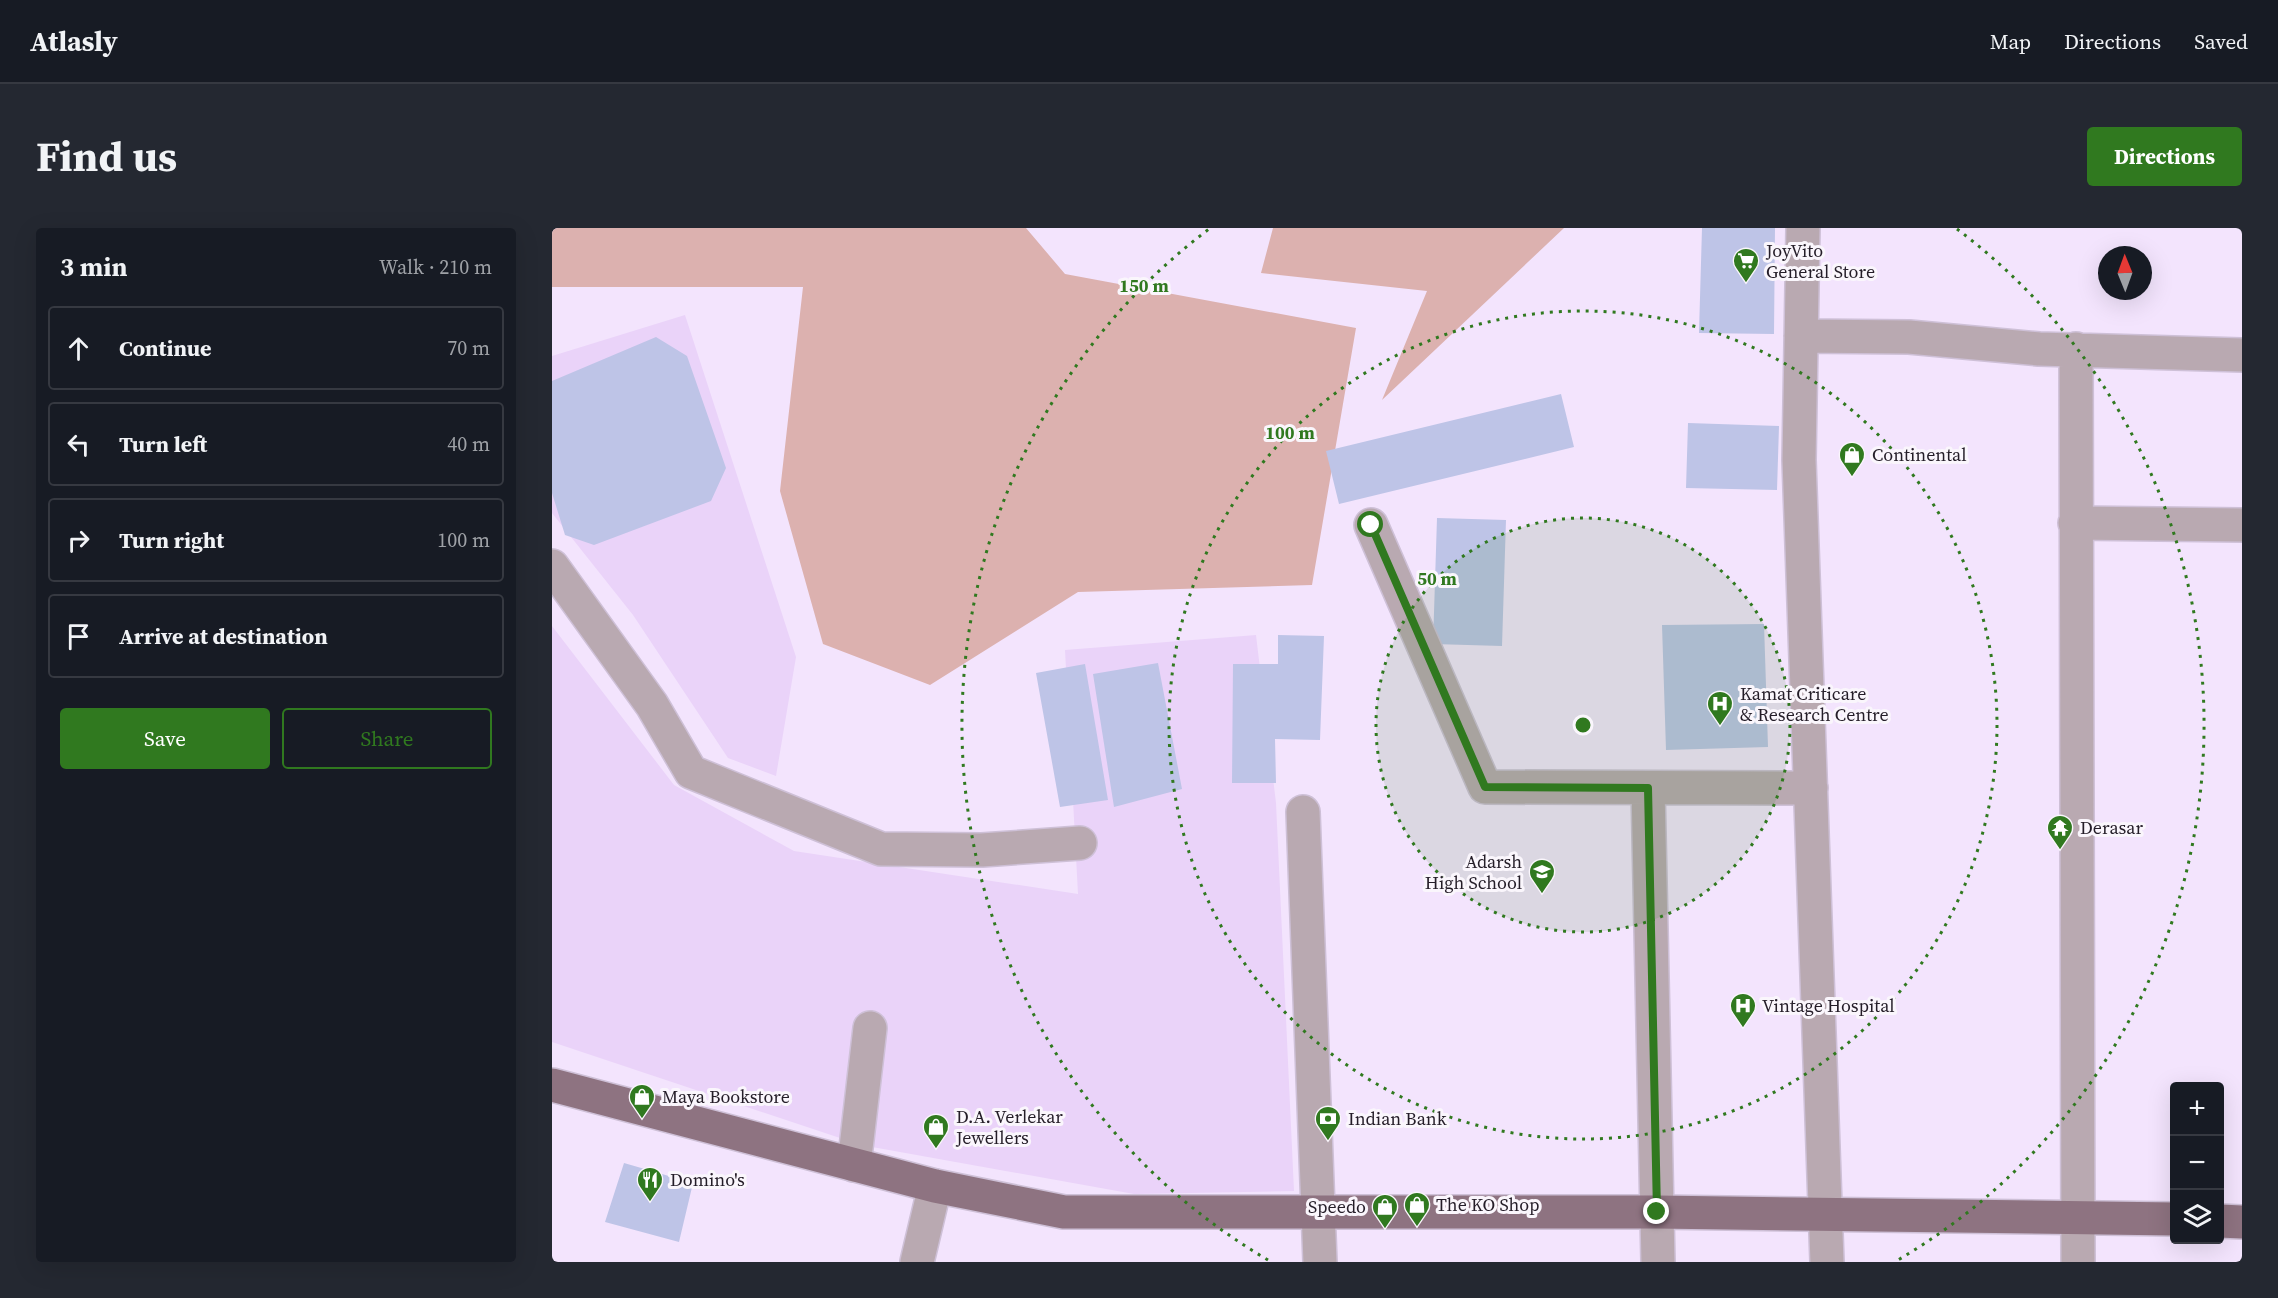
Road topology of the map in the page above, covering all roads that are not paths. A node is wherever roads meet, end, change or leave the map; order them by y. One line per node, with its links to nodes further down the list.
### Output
1 (1803, 228): 2 (street)
2 (1801, 336): 3 (street); 10 (street)
3 (2076, 349): 4 (street); 5 (street)
4 (2242, 355)
5 (2075, 523): 7 (street); 20 (street)
6 (1371, 525): 9 (street)
7 (2242, 525)
8 (552, 566): 12 (street)
9 (1648, 788): 10 (street); 17 (street)
10 (1811, 788): 19 (street)
11 (1303, 812): 18 (street)
12 (1080, 843)
13 (870, 1028): 15 (street)
14 (552, 1085): 15 (main road)
15 (854, 1165): 16 (main road)
16 (935, 1186): 18 (main road); 24 (street)
17 (1657, 1212): 18 (main road); 19 (main road); 26 (street)
18 (1319, 1214): 25 (street)
19 (1824, 1215): 20 (main road); 27 (street)
20 (2079, 1216): 21 (main road); 28 (street)
21 (2170, 1219)
22 (2224, 1221): 23 (main road)
23 (2242, 1222)
24 (917, 1262)
25 (1320, 1262)
26 (1658, 1262)
27 (1827, 1262)
28 (2078, 1262)

